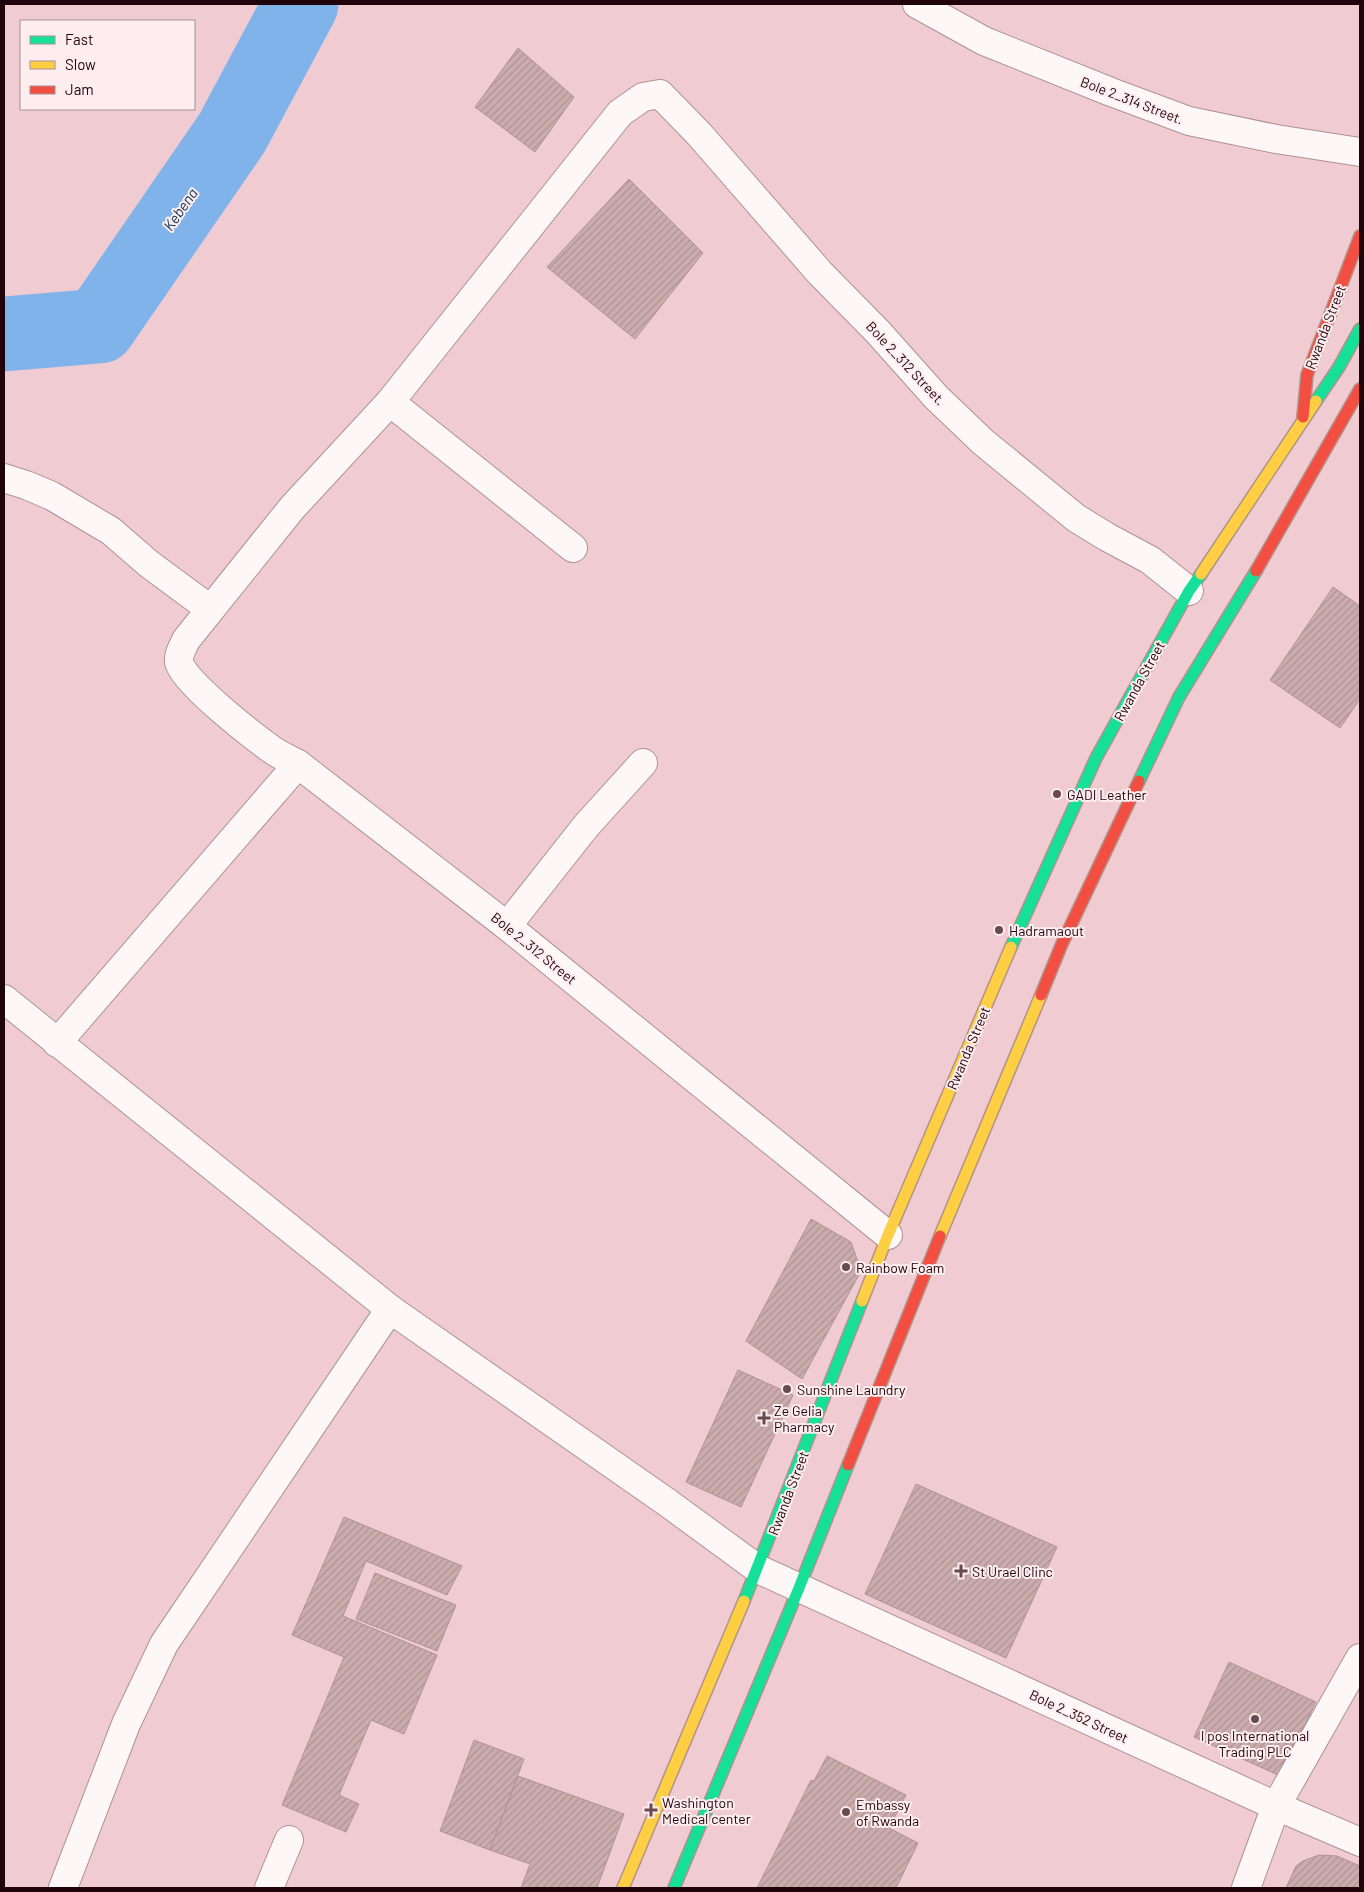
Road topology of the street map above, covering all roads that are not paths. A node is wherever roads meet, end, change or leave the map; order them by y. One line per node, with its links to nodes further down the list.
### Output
1 (917, 4): 2 (street, Bole 2_314 Street.)
2 (1360, 152)
3 (1360, 236): 7 (main road, Rwanda Street)
4 (1360, 330): 7 (main road)
5 (1360, 389): 20 (main road)
6 (390, 402): 9 (street); 10 (street, Bole 2_312 Street.); 11 (street)
7 (1303, 419): 10 (main road, Rwanda Street)
8 (4, 478): 11 (street)
9 (573, 548)
10 (1189, 591): 17 (main road, Rwanda Street)
11 (210, 609): 12 (street, Bole 2_312 Street)
12 (298, 764): 14 (street, Bole 2_312 Street); 16 (street)
13 (643, 764): 14 (street)
14 (507, 926): 17 (street, Bole 2_312 Street)
15 (4, 999): 16 (street, Bole 2_352 Street)
16 (57, 1043): 18 (street, Bole 2_352 Street)
17 (888, 1235): 19 (main road, Rwanda Street)
18 (390, 1310): 19 (street, Bole 2_352 Street); 25 (street)
19 (758, 1569): 20 (street, Bole 2_352 Street); 27 (main road, Rwanda Street)
20 (799, 1588): 22 (street, Bole 2_352 Street); 28 (main road)
21 (1360, 1658): 22 (street)
22 (1276, 1806): 24 (street, Bole 2_352 Street); 29 (street)
23 (289, 1840): 26 (street)
24 (1360, 1842)
25 (63, 1888)
26 (269, 1888)
27 (624, 1888)
28 (674, 1888)
29 (1246, 1888)

